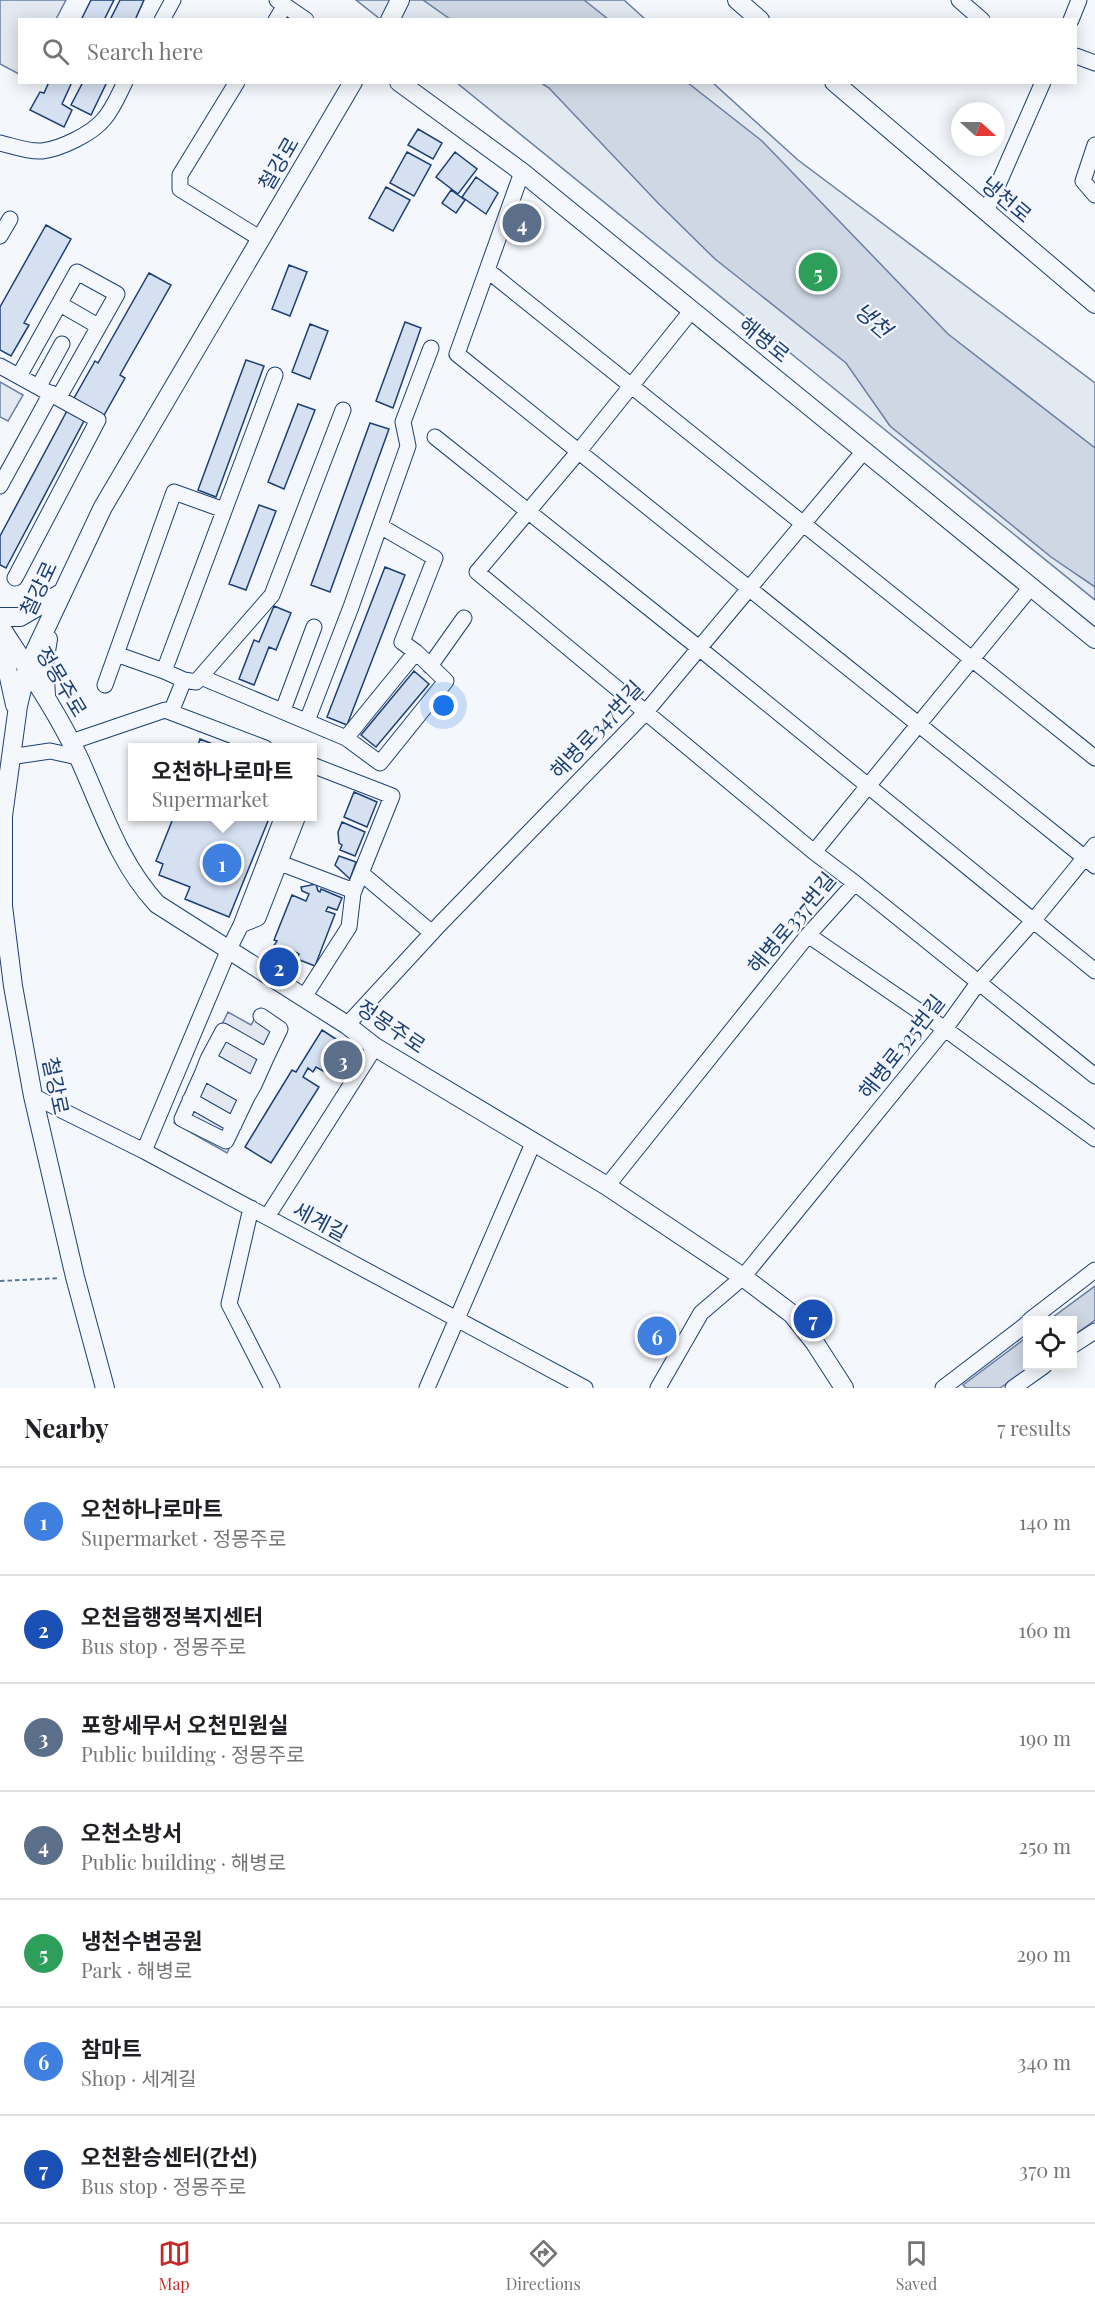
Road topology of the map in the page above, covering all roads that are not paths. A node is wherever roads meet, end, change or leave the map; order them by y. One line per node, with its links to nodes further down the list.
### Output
1 (173, 0): 7 (street)
2 (400, 0): 10 (main road)
3 (737, 0): 11 (main road)
4 (958, 0): 12 (street)
5 (1079, 0): 13 (street)
6 (281, 3): 8 (street); 9 (street)
7 (163, 18)
8 (277, 18)
9 (303, 18)
10 (391, 18)
11 (758, 18)
12 (980, 18)
13 (1072, 18)
14 (1077, 56): 15 (street)
15 (1095, 63)
16 (124, 84): 22 (street)
17 (236, 84): 30 (street)
18 (352, 84): 30 (main road, 철강로)
19 (402, 84): 25 (main road, 해병로)
20 (836, 84): 27 (main road, 냉천로)
21 (1042, 84): 27 (street)
22 (0, 143)
23 (1095, 145): 24 (street)
24 (1092, 164): 26 (street)
25 (522, 171): 31 (street); 34 (main road, 해병로)
26 (1095, 195)
27 (986, 213): 33 (main road, 냉천로)
28 (10, 219): 29 (street)
29 (0, 236)
30 (261, 239): 55 (main road, 철강로)
31 (487, 270): 41 (street); 45 (street)
32 (60, 304): 35 (street); 35 (street); 40 (street)
33 (1095, 304)
34 (692, 310): 41 (street); 46 (main road, 해병로)
35 (99, 326): 42 (street)
36 (62, 344): 42 (street)
37 (431, 348): 51 (street)
38 (0, 366): 40 (street)
39 (274, 375): 48 (street)
40 (19, 376): 42 (street)
41 (632, 385): 45 (street); 50 (street)
42 (50, 392): 47 (street); 52 (street)
43 (343, 410): 70 (street)
44 (435, 437): 49 (street)
45 (579, 451): 49 (street); 53 (street)
46 (864, 451): 50 (street, 해병로347번길); 54 (main road, 해병로)
47 (0, 486)
48 (224, 510): 65 (street); 69 (street)
49 (529, 512): 63 (street); 76 (street)
50 (804, 523): 53 (street, 해병로347번길); 66 (street)
51 (380, 526): 64 (street); 78 (street)
52 (15, 578)
53 (750, 587): 63 (street, 해병로347번길); 79 (street)
54 (1031, 587): 62 (main road, 해병로); 66 (street, 해병로337번길)
55 (63, 592): 56 (main road, 철강로); 57 (main road)
56 (52, 616): 68 (main road, 철강로); 73 (main road)
57 (0, 617)
58 (464, 618): 67 (street)
59 (0, 626): 68 (main road, 정몽주로)
60 (314, 627): 74 (street)
61 (0, 636): 77 (main road)
62 (1095, 639)
63 (699, 648): 76 (street, 해병로347번길); 86 (street)
64 (416, 651): 67 (street); 80 (street)
65 (116, 654): 69 (street); 72 (street)
66 (973, 659): 79 (street, 해병로337번길); 84 (street)
67 (430, 666): 80 (street)
68 (27, 668): 73 (main road, 정몽주로); 77 (main road, 철강로)
69 (164, 671): 71 (street)
70 (201, 677): 71 (street); 74 (street)
71 (184, 680): 75 (street)
72 (105, 685)
73 (48, 702): 77 (main road); 82 (main road, 정몽주로)
74 (283, 710): 78 (street)
75 (171, 712): 81 (street); 82 (street)
76 (645, 712): 90 (street); 98 (street, 해병로347번길)
77 (17, 713): 83 (main road, 철강로)
78 (307, 721): 80 (street)
79 (920, 724): 86 (street, 해병로337번길); 91 (street)
80 (346, 738)
81 (254, 743)
82 (75, 750): 83 (street); 100 (main road, 정몽주로)
83 (10, 757): 113 (main road, 철강로)
84 (1095, 758)
85 (317, 772): 93 (street)
86 (869, 787): 90 (street, 해병로337번길); 96 (street)
87 (281, 821): 97 (street)
88 (296, 821): 92 (street)
89 (1095, 845): 91 (street, 해병로325번길)
90 (814, 852): 94 (street, 해병로337번길)
91 (1090, 861): 96 (street, 해병로325번길)
92 (280, 862): 95 (street); 97 (street)
93 (361, 873): 95 (street); 98 (street)
94 (855, 882): 99 (street, 해병로337번길); 102 (street)
95 (354, 891): 103 (street)
96 (1033, 921): 101 (street); 102 (street, 해병로325번길)
97 (241, 925): 100 (street)
98 (432, 933): 105 (street, 해병로347번길)
99 (808, 935): 106 (street); 117 (street, 해병로337번길)
100 (229, 949): 103 (main road, 정몽주로); 108 (street)
101 (1095, 970)
102 (978, 983): 106 (street, 해병로325번길); 111 (street)
103 (304, 997): 105 (main road, 정몽주로)
104 (261, 1016): 109 (street)
105 (347, 1025): 107 (main road, 정몽주로)
106 (945, 1029): 114 (street); 121 (street, 해병로325번길)
107 (375, 1047): 115 (main road, 정몽주로); 119 (street)
108 (185, 1053): 110 (street); 116 (street)
109 (267, 1056): 110 (street); 112 (street)
110 (206, 1065): 112 (street); 112 (street)
111 (1095, 1076)
112 (251, 1091)
113 (33, 1096): 116 (street, 세계길); 128 (main road, 철강로)
114 (1095, 1139)
115 (534, 1141): 117 (main road, 정몽주로); 123 (street)
116 (144, 1151): 118 (street, 세계길)
117 (607, 1186): 121 (main road, 정몽주로)
118 (251, 1208): 119 (street, 세계길); 129 (street)
119 (267, 1217): 123 (street, 세계길)
120 (1095, 1270): 122 (street)
121 (743, 1276): 132 (street, 해병로325번길); 133 (main road, 정몽주로)
122 (1037, 1316)
123 (457, 1319): 130 (street); 131 (street, 세계길)
124 (1023, 1327): 134 (street)
125 (1095, 1331): 126 (street)
126 (1077, 1343)
127 (1037, 1370): 135 (street)
128 (105, 1388)
129 (272, 1388)
130 (427, 1388)
131 (585, 1388)
132 (658, 1388)
133 (844, 1388)
134 (943, 1388)
135 (1012, 1388)

